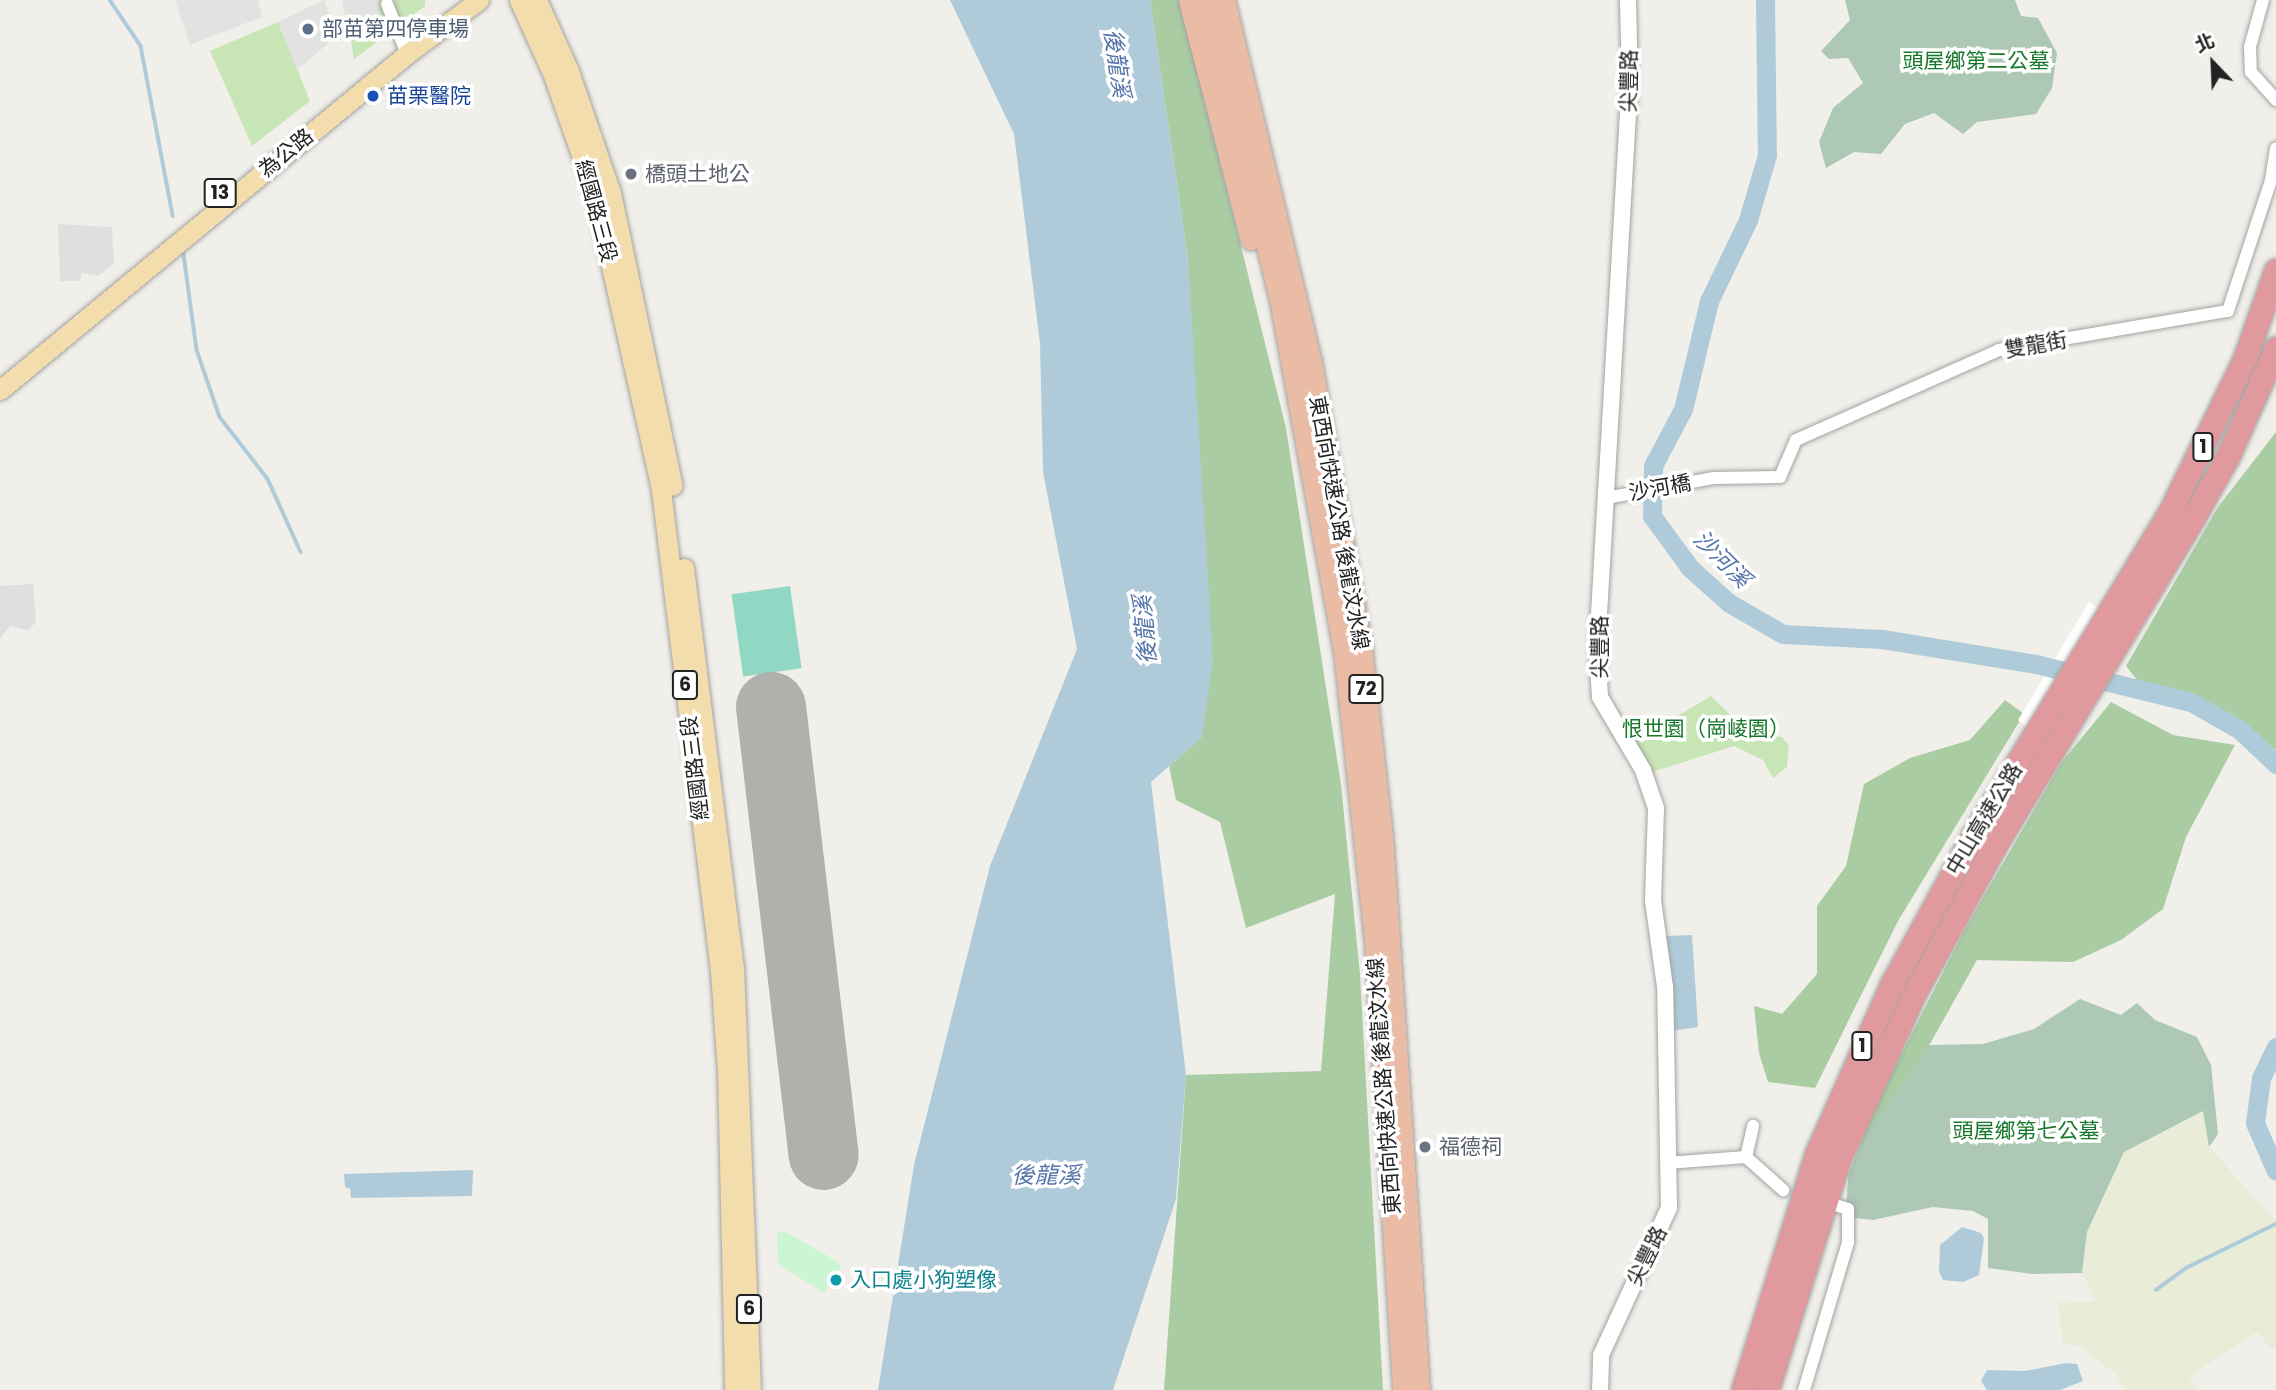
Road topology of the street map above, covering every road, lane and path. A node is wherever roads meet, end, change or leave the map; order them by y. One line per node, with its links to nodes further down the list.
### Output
1 (460, 0): 11 (main road, 為公路 / 13)
2 (479, 0): 11 (main road, 為公路 / 13)
3 (519, 0): 28 (main road, 經國路三段 / 6)
4 (537, 0): 29 (main road, 經國路三段 / 6)
5 (1189, 0): 19 (highway)
6 (1208, 0): 19 (highway, 東西向快速公路 後龍汶水線 / 72)
7 (1628, 0): 21 (street, 尖豐路)
8 (2263, 0): 12 (street)
9 (1232, 2): 31 (highway, 東西向快速公路 後龍汶水線 / 72)
10 (387, 4): 11 (street)
11 (403, 50): 17 (main road, 為公路 / 13); 18 (main road, 為公路 / 13)
12 (2276, 100)
13 (2276, 148): 14 (street, 雙龍街)
14 (2273, 181): 20 (street, 雙龍街)
15 (2276, 270): 22 (highway, 中山高速公路 / 1)
16 (2276, 348): 22 (highway, 中山高速公路 / 1)
17 (0, 376)
18 (0, 390)
19 (1314, 466): 30 (highway, 東西向快速公路 後龍汶水線 / 72)
20 (1714, 478): 21 (street, 沙河橋)
21 (1605, 498): 25 (street, 尖豐路)
22 (2049, 734): 33 (highway, 中山高速公路 / 1); 34 (highway, 中山高速公路 / 1)
23 (1753, 1126): 24 (street)
24 (1746, 1157): 25 (street); 26 (street)
25 (1667, 1163): 32 (street, 尖豐路)
26 (1783, 1190)
27 (1838, 1206): 35 (street)
28 (734, 1390)
29 (751, 1390)
30 (1403, 1390)
31 (1419, 1390)
32 (1600, 1390)
33 (1743, 1390)
34 (1768, 1390)
35 (1804, 1390)

